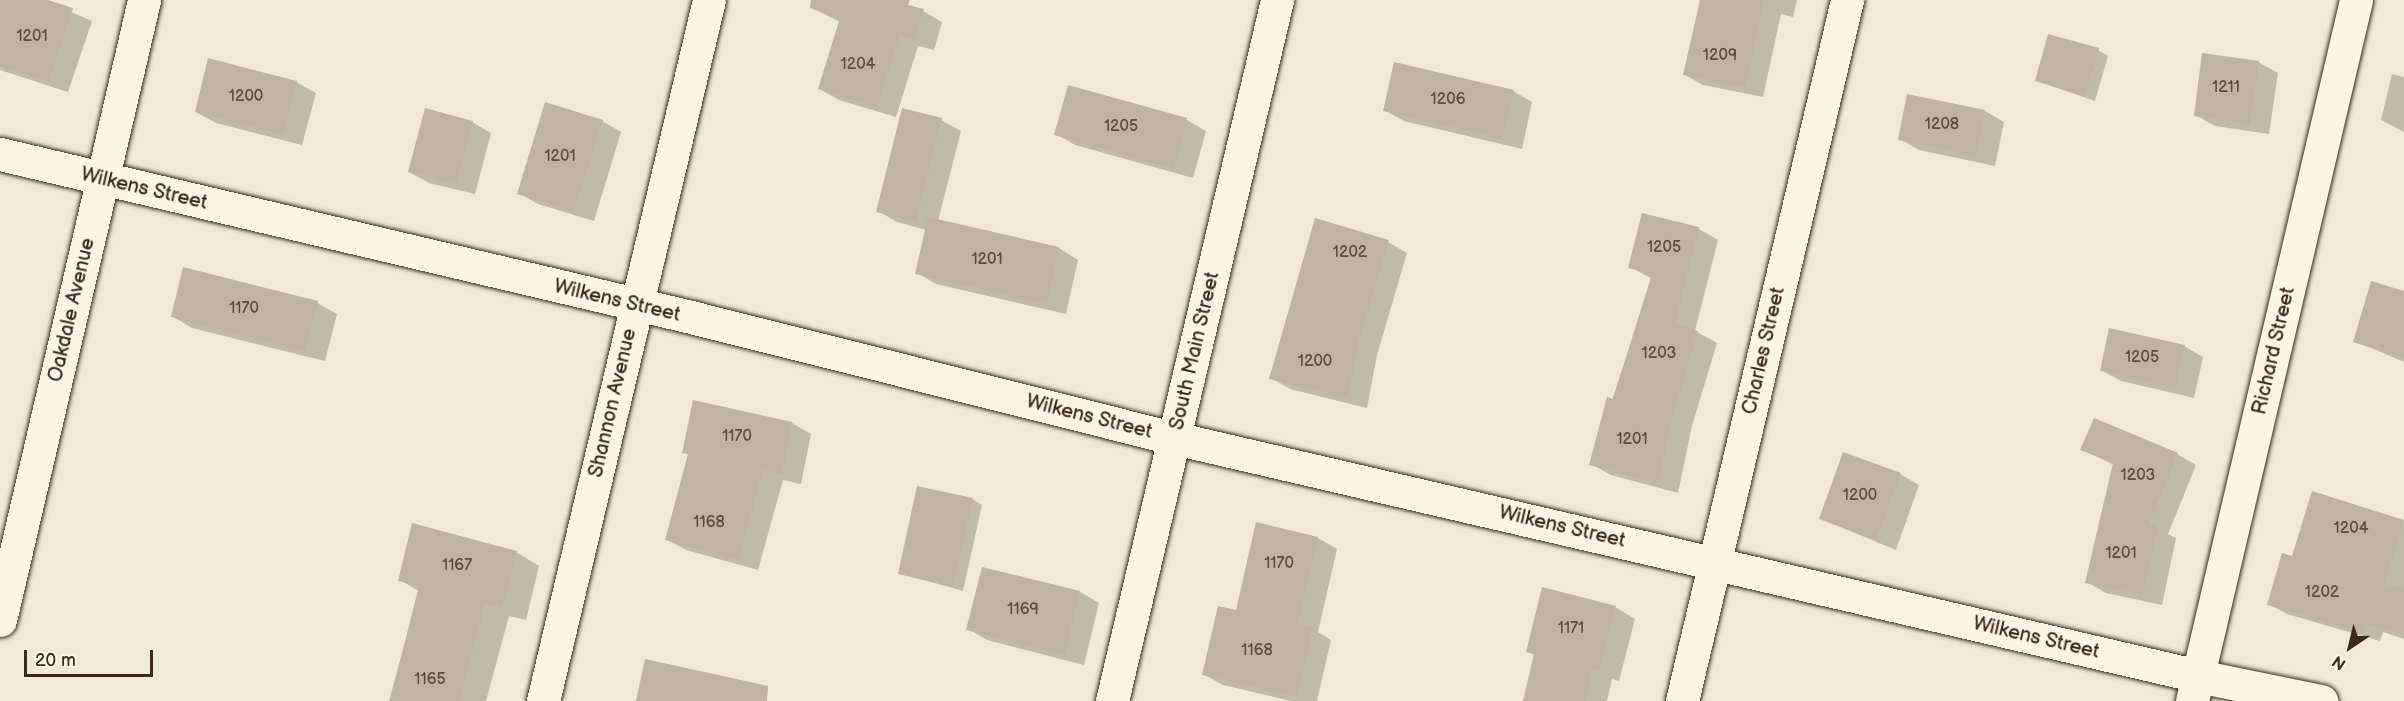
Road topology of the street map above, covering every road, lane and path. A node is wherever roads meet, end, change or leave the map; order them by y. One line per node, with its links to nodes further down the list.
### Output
1 (144, 0): 7 (street, Oakdale Avenue)
2 (709, 0): 8 (street, Shannon Avenue)
3 (1277, 0): 9 (street, South Main Street)
4 (1847, 0): 10 (street, Charles Street)
5 (2356, 0): 12 (street, Richard Street)
6 (0, 154): 7 (street, Wilkens Street)
7 (102, 181): 8 (street, Wilkens Street); 11 (street, Oakdale Avenue)
8 (636, 304): 9 (street, Wilkens Street); 13 (street, Shannon Avenue)
9 (1174, 438): 10 (street, Wilkens Street); 14 (street, South Main Street)
10 (1715, 562): 12 (street, Wilkens Street); 15 (street, Charles Street)
11 (0, 620)
12 (2195, 689): 16 (street, Wilkens Street)
13 (543, 701)
14 (1112, 701)
15 (1682, 701)
16 (2321, 701)

